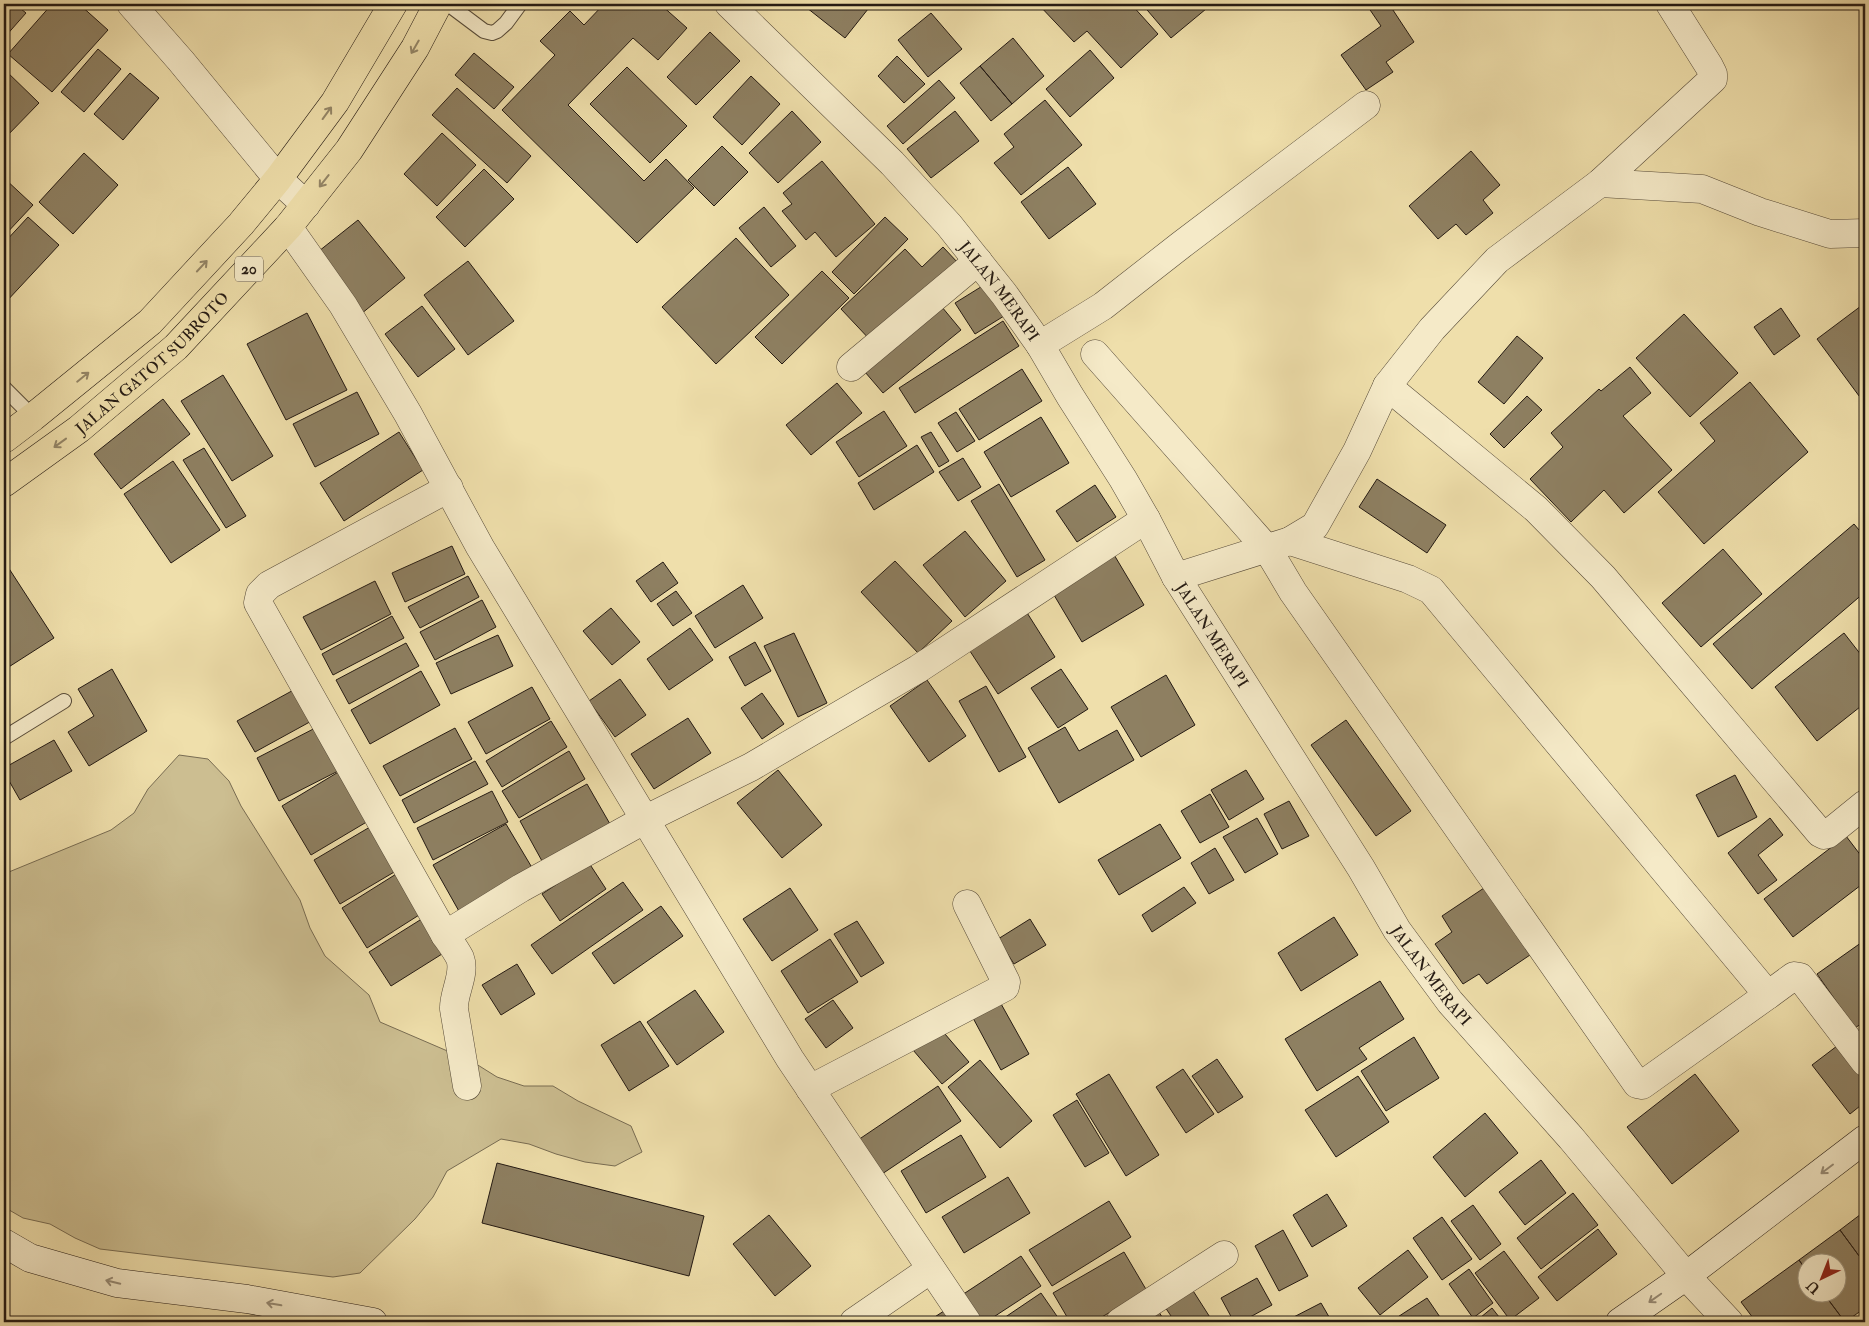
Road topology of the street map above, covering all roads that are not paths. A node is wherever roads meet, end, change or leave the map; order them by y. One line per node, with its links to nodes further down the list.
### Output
1 (131, 4): 9 (street)
2 (393, 4): 9 (highway, JALAN GATOT SUBROTO / 20, one-way to 2)
3 (438, 4): 11 (highway, JALAN GATOT SUBROTO / 20, one-way to 11)
4 (448, 4): 5 (lane)
5 (520, 4)
6 (729, 4): 14 (street, JALAN MERAPI)
7 (1670, 4): 10 (street)
8 (1366, 105): 15 (street)
9 (278, 179): 11 (street); 20 (highway, JALAN GATOT SUBROTO / 20, one-way to 9)
10 (1600, 182): 13 (street); 18 (street)
11 (306, 205): 12 (highway, JALAN GATOT SUBROTO / 20)
12 (288, 227): 22 (highway, JALAN GATOT SUBROTO / 20, one-way to 22); 23 (street)
13 (1865, 233)
14 (978, 261): 15 (street, JALAN MERAPI); 17 (street)
15 (1040, 345): 24 (street, JALAN MERAPI)
16 (1095, 354): 25 (street)
17 (851, 367)
18 (1388, 386): 25 (street); 29 (street)
19 (4, 388): 20 (lane)
20 (34, 417): 21 (highway, JALAN GATOT SUBROTO / 20)
21 (4, 439)
22 (4, 483)
23 (449, 488): 30 (street); 32 (street)
24 (1146, 519): 26 (street, JALAN MERAPI); 30 (street)
25 (1279, 546): 26 (street); 33 (street); 33 (street)
26 (1176, 577): 41 (street, JALAN MERAPI)
27 (64, 701): 28 (lane)
28 (4, 738)
29 (1865, 804)
30 (644, 820): 32 (street); 36 (street)
31 (967, 904): 36 (street)
32 (445, 934): 35 (street)
33 (1768, 995): 34 (street)
34 (1865, 1062)
35 (467, 1086)
36 (810, 1089): 40 (street)
37 (1865, 1139): 41 (street, one-way to 41)
38 (4, 1243): 42 (street, one-way to 38)
39 (1224, 1256): 45 (street)
40 (931, 1269): 43 (street); 44 (street)
41 (1686, 1276): 46 (street, one-way to 46); 47 (street, JALAN MERAPI)
42 (373, 1322)
43 (854, 1322)
44 (967, 1322)
45 (1120, 1322)
46 (1620, 1322)
47 (1729, 1322)

